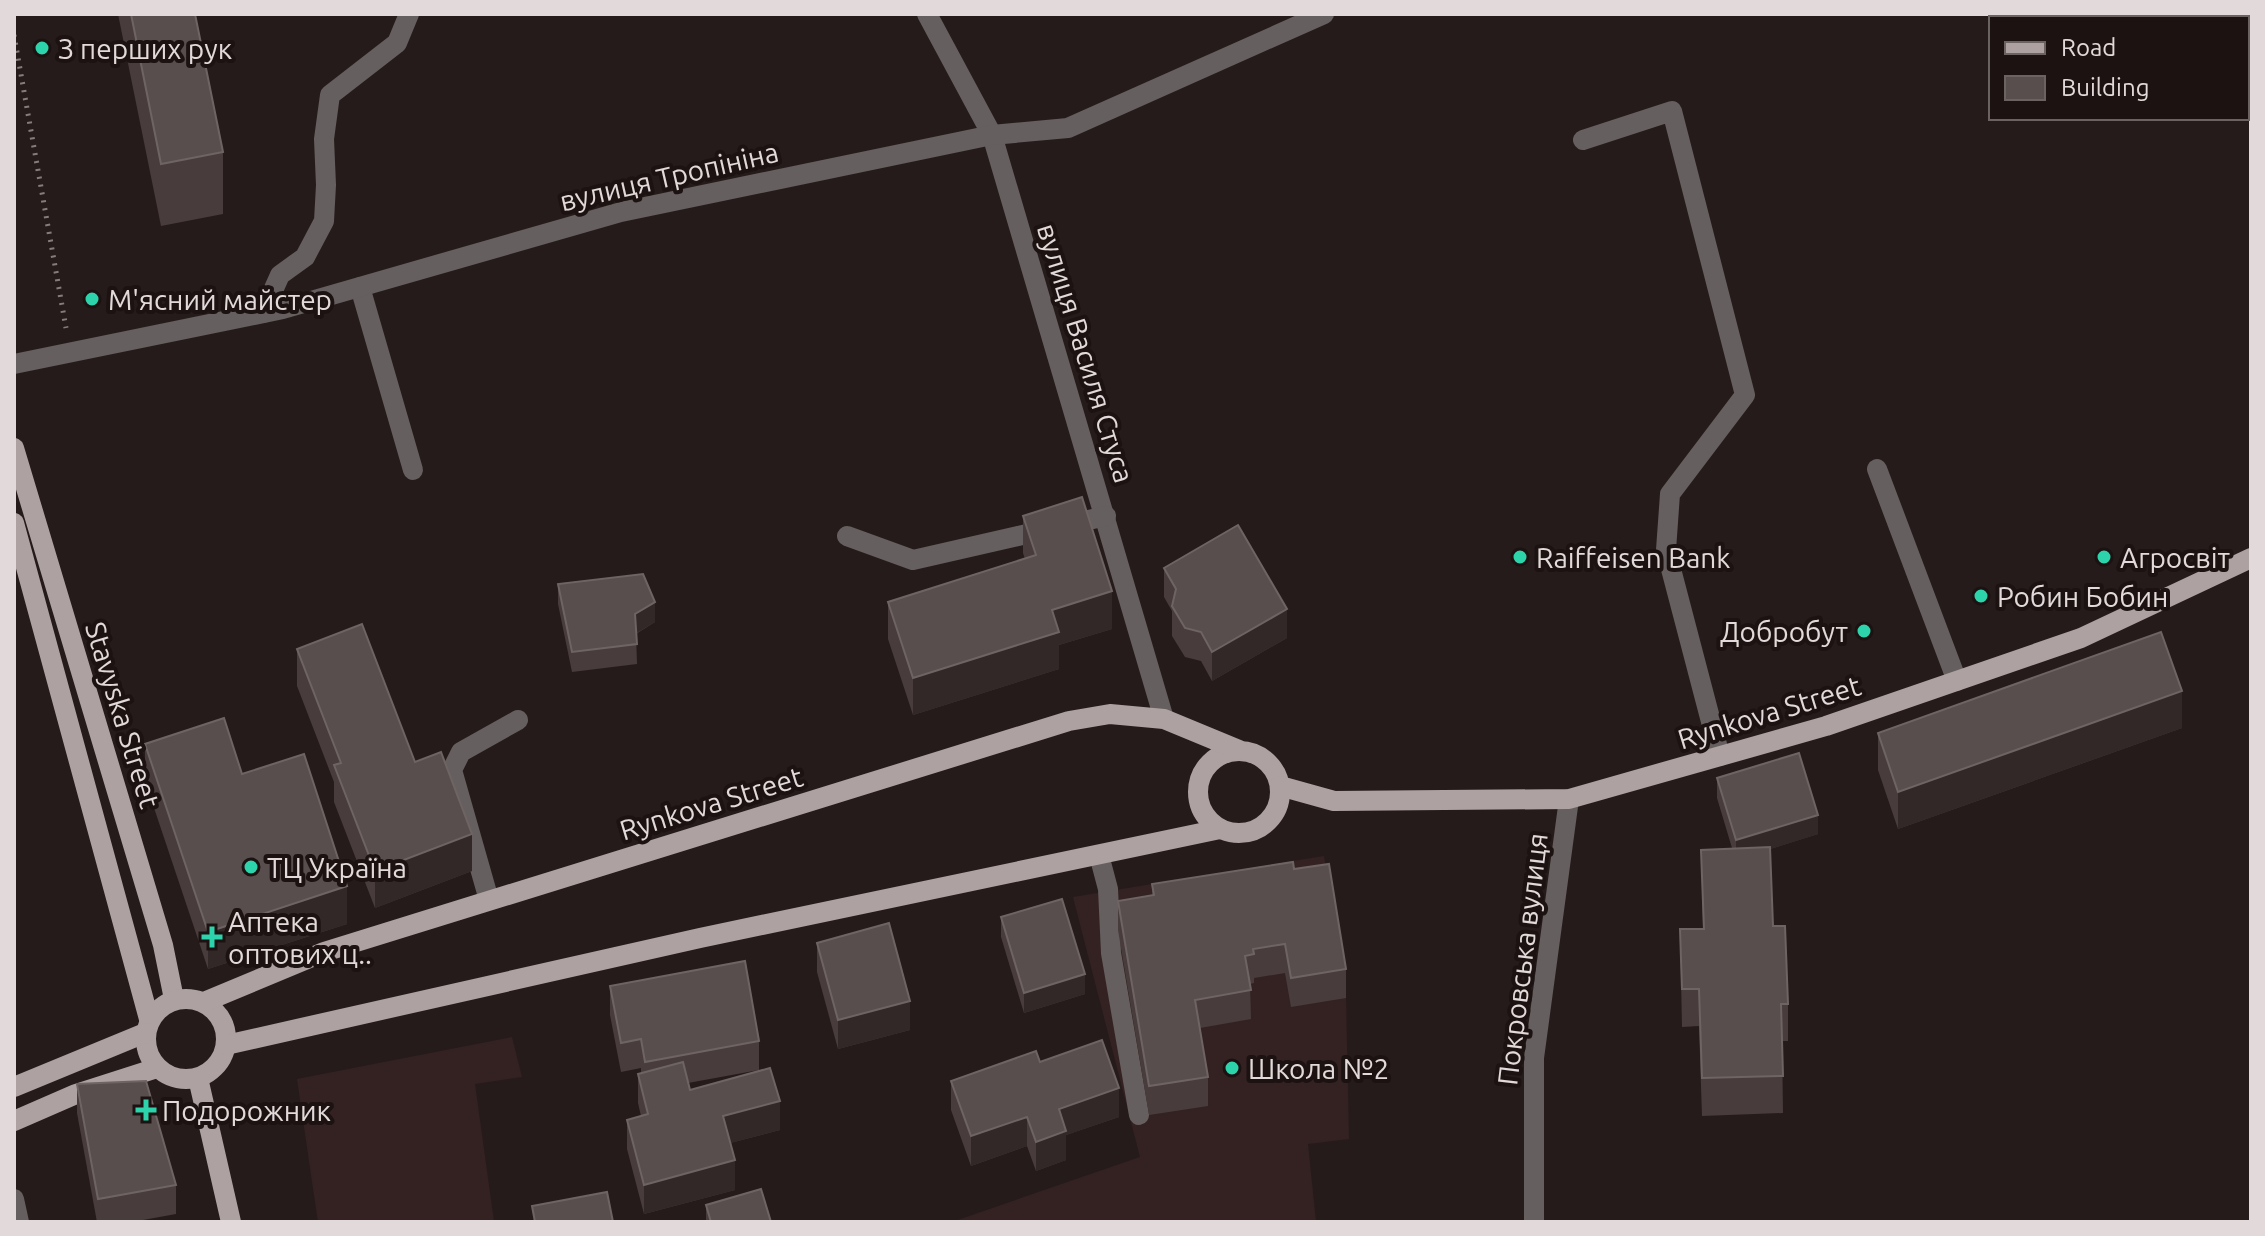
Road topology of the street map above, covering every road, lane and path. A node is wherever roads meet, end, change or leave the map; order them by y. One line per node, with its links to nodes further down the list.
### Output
1 (409, 14): 8 (street)
2 (927, 14): 5 (street, вулиця Василя Стуса)
3 (1324, 14): 5 (street, вулиця Тропініна)
4 (14, 35): 9 (path)
5 (992, 135): 7 (street, вулиця Тропініна); 14 (street, вулиця Василя Стуса)
6 (1583, 140): 22 (street)
7 (360, 287): 8 (street, вулиця Тропініна); 13 (street)
8 (263, 313): 9 (street, вулиця Тропініна)
9 (70, 353): 10 (street, вулиця Тропініна)
10 (14, 364)
11 (14, 448): 28 (main road, Stavyska Street)
12 (1877, 469): 18 (street)
13 (413, 470)
14 (1106, 516): 16 (street); 19 (street, вулиця Василя Стуса)
15 (14, 523): 30 (main road, Stavyska Street)
16 (847, 536)
17 (2251, 558): 18 (main road, Rynkova Street)
18 (1957, 681): 22 (main road, Rynkova Street)
19 (1164, 719): 21 (main road, Rynkova Street); 27 (main road, Rynkova Street)
20 (518, 720): 27 (street)
21 (1239, 750): 23 (main road, Rynkova Street); 25 (main road)
22 (1720, 756): 24 (main road, Rynkova Street)
23 (1280, 786): 24 (main road, Rynkova Street); 25 (main road)
24 (1569, 799): 40 (street, Покровська вулиця)
25 (1220, 829): 26 (main road)
26 (1099, 855): 31 (main road); 35 (street)
27 (489, 900): 29 (main road, Rynkova Street)
28 (174, 999): 29 (main road); 30 (main road)
29 (204, 1002): 31 (main road)
30 (147, 1026): 32 (main road); 34 (main road)
31 (226, 1045): 33 (main road)
32 (157, 1068): 33 (main road); 36 (main road)
33 (198, 1078): 39 (main road)
34 (14, 1087)
35 (1139, 1115)
36 (14, 1121)
37 (14, 1199): 38 (street)
38 (19, 1222)
39 (231, 1222)
40 (1534, 1222)

